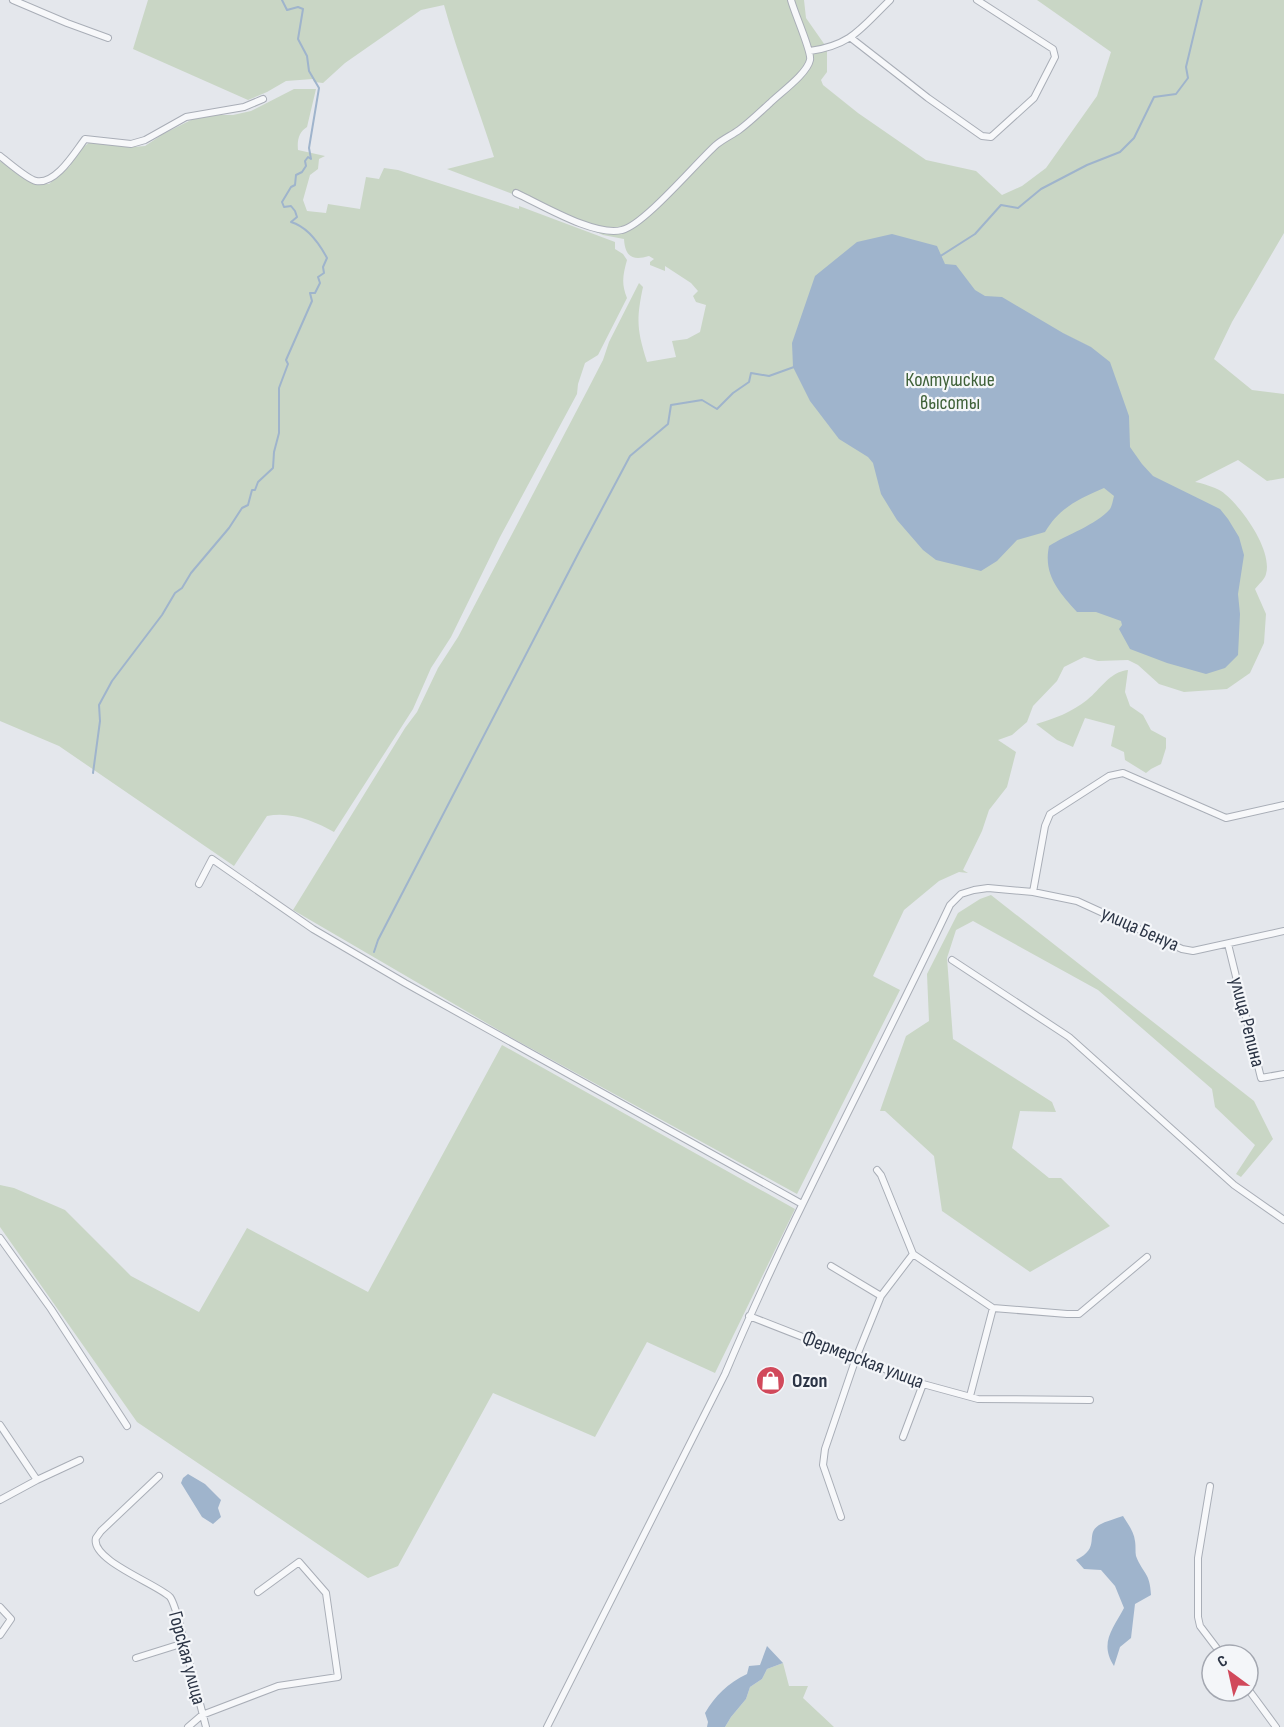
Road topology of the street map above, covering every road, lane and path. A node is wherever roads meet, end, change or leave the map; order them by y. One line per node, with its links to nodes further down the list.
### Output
1 (13, 0): 5 (street)
2 (791, 0): 7 (street)
3 (890, 0): 6 (street)
4 (977, 0): 6 (street)
5 (108, 38)
6 (851, 38): 7 (street)
7 (810, 51): 10 (street)
8 (263, 99): 9 (street)
9 (0, 156)
10 (516, 193)
11 (1284, 805): 13 (street)
12 (199, 884): 19 (street)
13 (1033, 892): 15 (street, улица Бенуа); 19 (street, улица Бенуа)
14 (1284, 931): 15 (street, улица Бенуа)
15 (1228, 944): 17 (street, улица Репина)
16 (952, 960): 20 (street)
17 (1284, 1074)
18 (877, 1170): 22 (street)
19 (802, 1204): 27 (street, улица Бенуа)
20 (1284, 1220)
21 (0, 1238): 33 (street)
22 (913, 1254): 25 (street); 26 (street)
23 (1147, 1257): 26 (street)
24 (831, 1266): 25 (street)
25 (881, 1296): 28 (street)
26 (993, 1308): 30 (street)
27 (749, 1316): 28 (street, Фермерская улица); 51 (street, улица Бенуа)
28 (856, 1358): 29 (street, Фермерская улица); 40 (street)
29 (923, 1384): 30 (street, Фермерская улица); 34 (street)
30 (970, 1396): 31 (street, Фермерская улица)
31 (1090, 1400)
32 (0, 1425): 37 (street)
33 (127, 1426)
34 (903, 1437)
35 (80, 1460): 37 (street)
36 (159, 1476): 44 (street, Горская улица)
37 (37, 1480): 39 (street)
38 (1210, 1486): 45 (street)
39 (0, 1500)
40 (841, 1517)
41 (258, 1592): 48 (street)
42 (0, 1607): 43 (street)
43 (0, 1635)
44 (184, 1643): 46 (street); 48 (street, Горская улица)
45 (1213, 1643)
46 (136, 1658)
47 (1258, 1703): 52 (street)
48 (202, 1715): 49 (street); 50 (street, Горская улица)
49 (188, 1727)
50 (206, 1727)
51 (547, 1727)
52 (1276, 1727)

